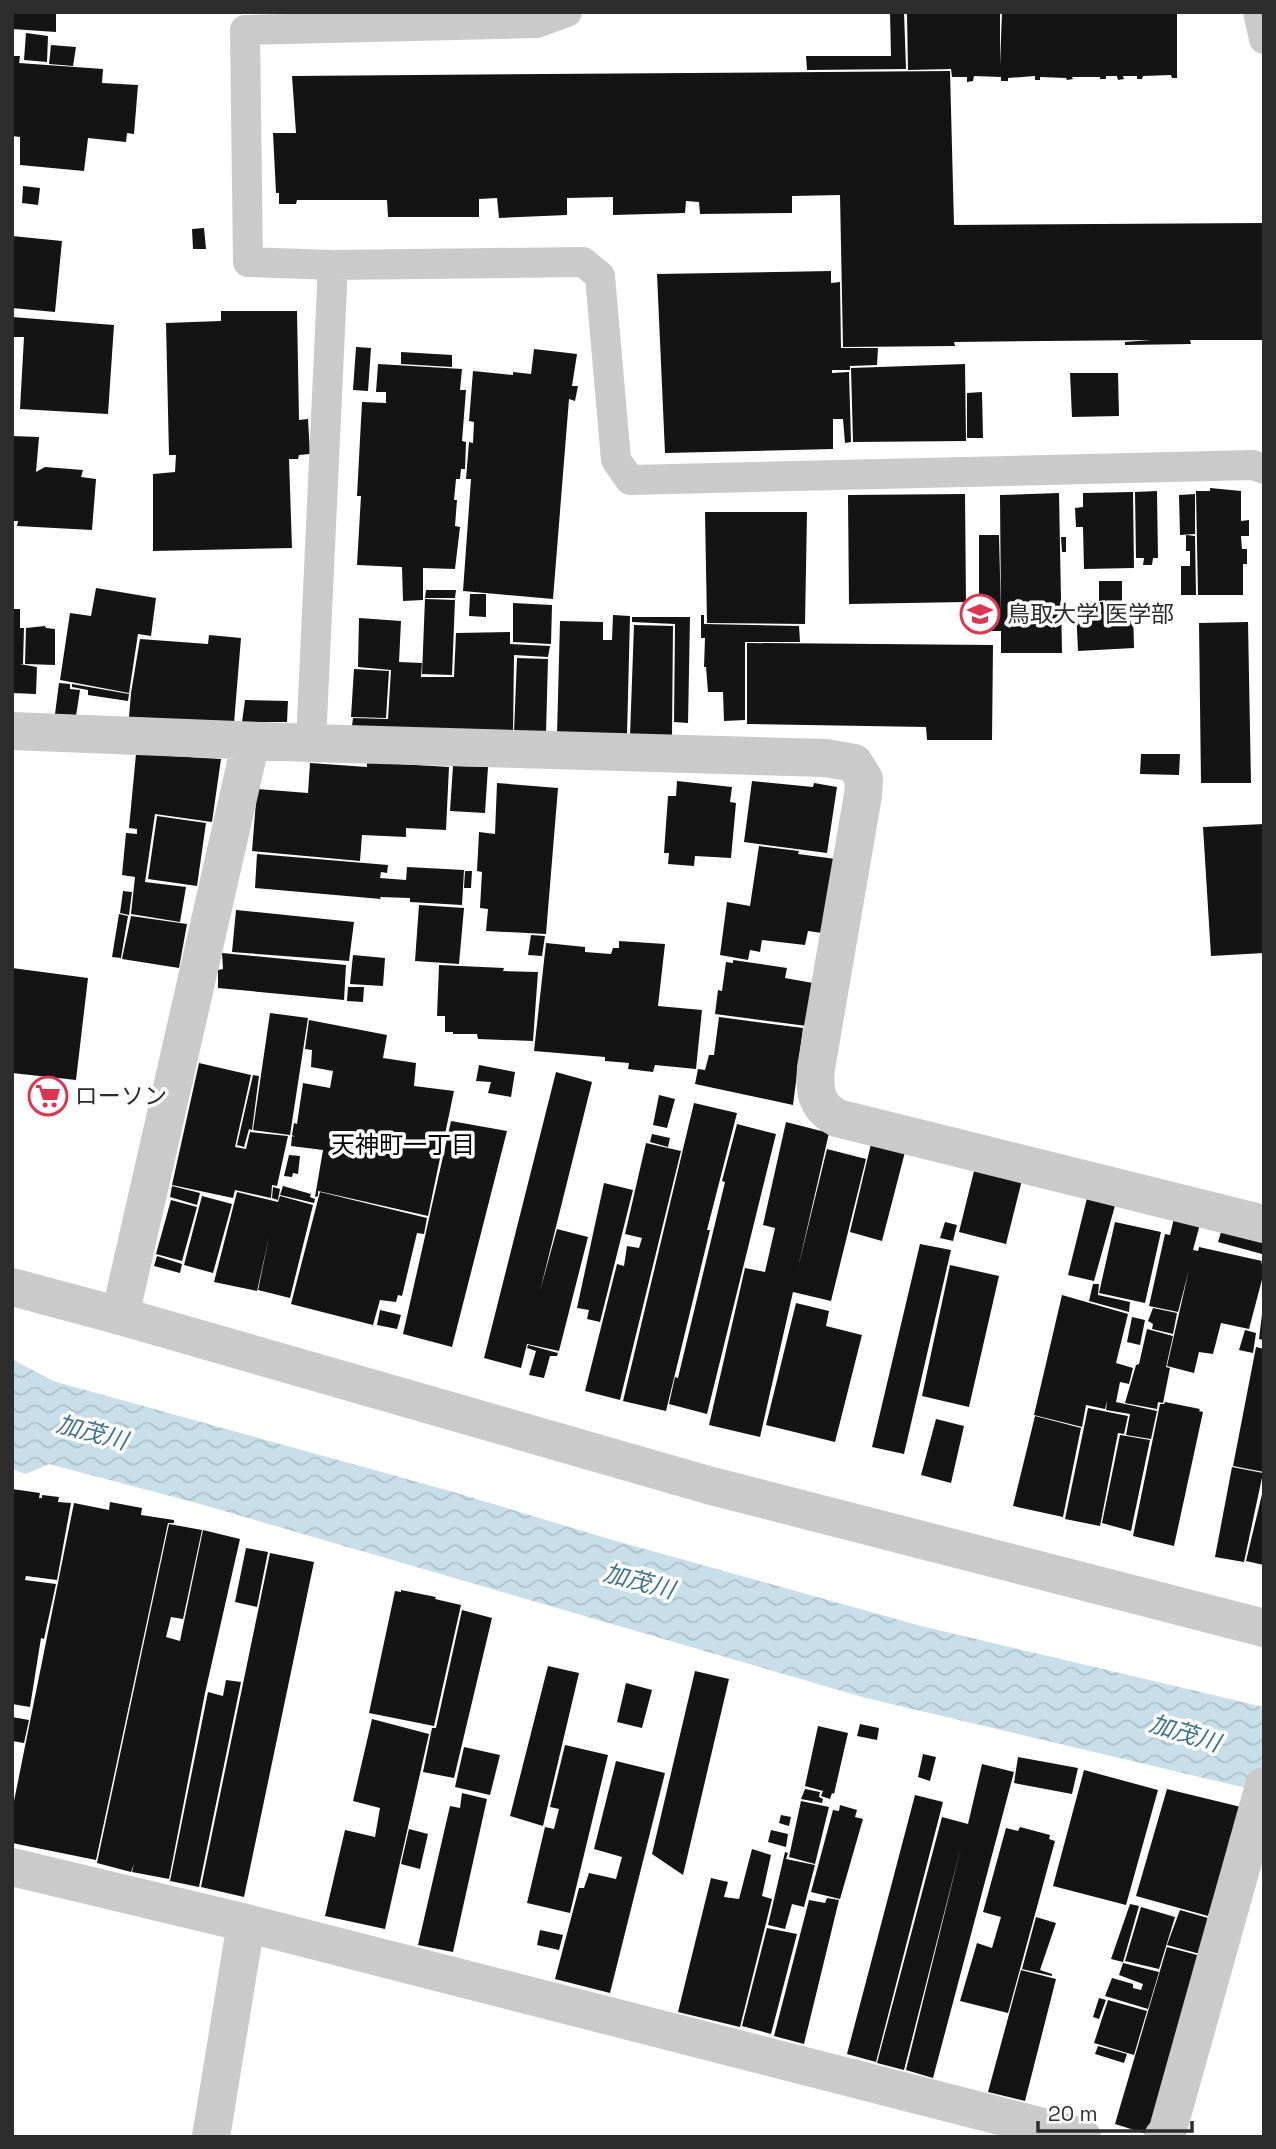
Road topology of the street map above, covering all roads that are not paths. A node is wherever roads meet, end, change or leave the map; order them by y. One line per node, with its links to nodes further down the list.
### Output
1 (567, 12): 4 (lane)
2 (1258, 12): 3 (lane)
3 (1264, 39)
4 (333, 265): 5 (lane); 8 (lane)
5 (1264, 469)
6 (12, 731): 7 (street)
7 (251, 741): 8 (street); 11 (street)
8 (312, 743): 9 (street)
9 (1264, 1224)
10 (12, 1287): 11 (street)
11 (120, 1316): 12 (street)
12 (1264, 1628)
13 (1262, 1793): 18 (street)
14 (12, 1867): 15 (street)
15 (246, 1923): 16 (street); 17 (street)
16 (211, 2137)
17 (1082, 2137)
18 (1163, 2137)

